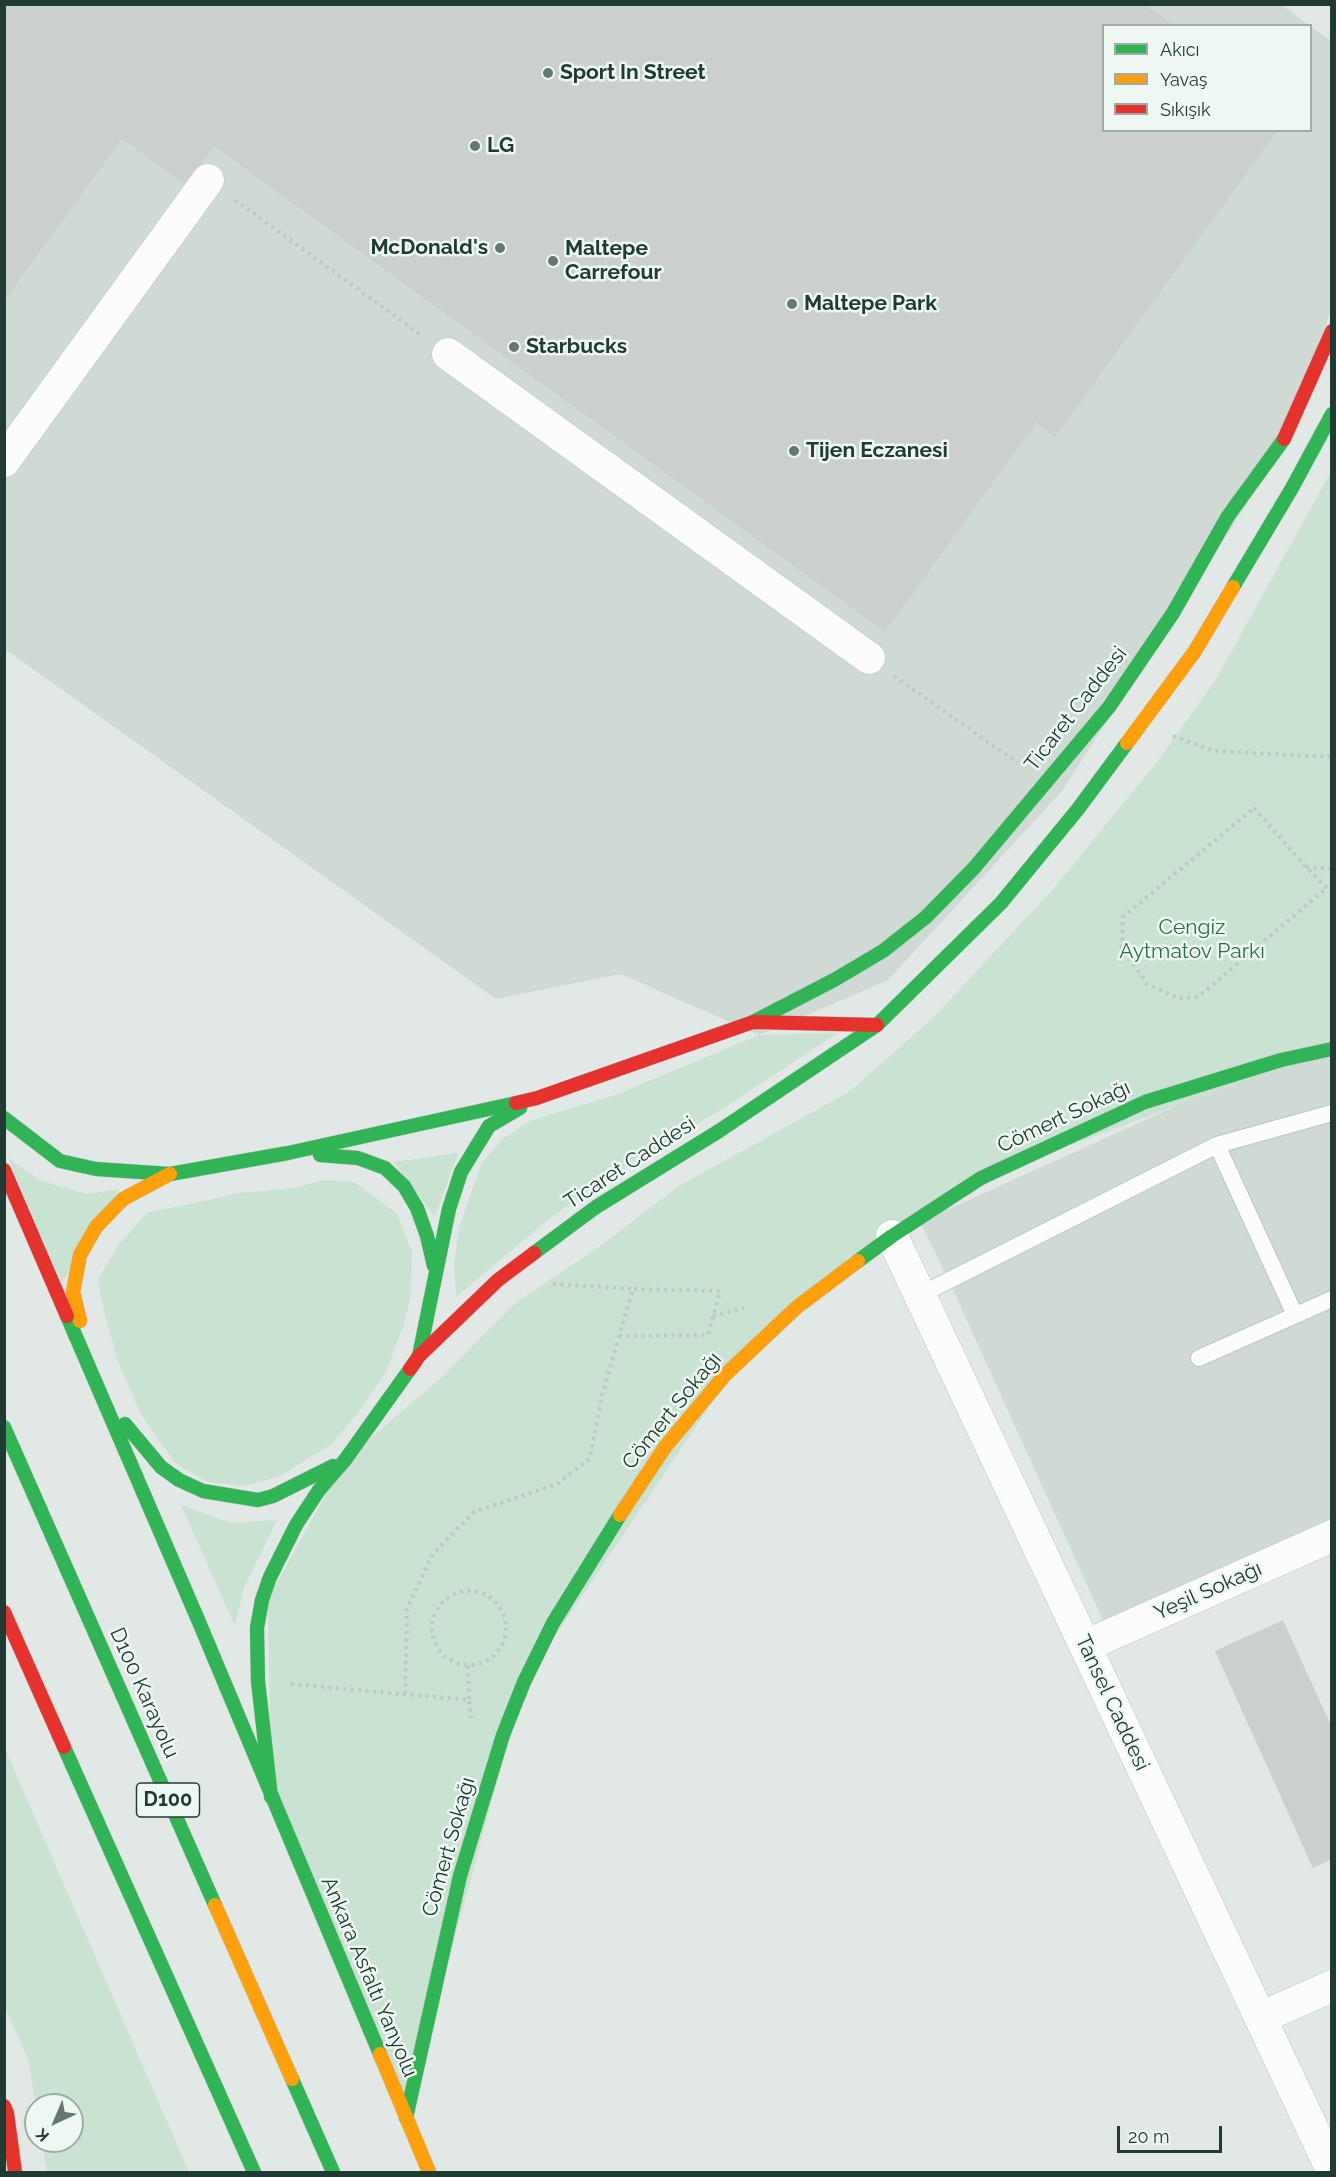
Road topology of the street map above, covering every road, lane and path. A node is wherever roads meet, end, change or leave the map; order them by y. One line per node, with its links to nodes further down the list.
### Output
1 (208, 180): 3 (path); 5 (street)
2 (1332, 330): 9 (main road, Ticaret Caddesi)
3 (448, 354): 6 (street)
4 (1332, 414): 7 (main road, Ticaret Caddesi)
5 (4, 461)
6 (869, 658): 9 (path)
7 (1141, 725): 8 (path); 13 (main road, Ticaret Caddesi)
8 (1332, 757)
9 (1046, 783): 12 (main road, Ticaret Caddesi)
10 (1306, 867): 10 (path); 11 (path)
11 (1332, 869)
12 (753, 1022): 13 (main road, Ticaret Caddesi); 15 (main road, Ticaret Caddesi)
13 (878, 1025): 24 (main road, Ticaret Caddesi)
14 (1332, 1049): 22 (main road, Cömert Sokağı)
15 (537, 1098): 19 (main road, Ticaret Caddesi); 23 (main road, Ticaret Caddesi)
16 (1332, 1113): 18 (lane)
17 (4, 1118): 21 (main road, Ticaret Caddesi)
18 (1217, 1145): 26 (lane); 28 (lane)
19 (288, 1153): 21 (main road, Ticaret Caddesi); 23 (main road, Ticaret Caddesi)
20 (4, 1170): 32 (main road)
21 (170, 1174): 32 (main road)
22 (892, 1236): 26 (street, Tansel Caddesi); 47 (main road, Cömert Sokağı)
23 (435, 1271): 30 (main road, Ticaret Caddesi)
24 (498, 1280): 25 (path); 30 (main road, Ticaret Caddesi)
25 (633, 1289): 29 (path); 29 (path)
26 (920, 1295): 37 (street, Tansel Caddesi)
27 (1332, 1299): 28 (lane)
28 (1295, 1315): 31 (lane)
29 (619, 1336): 40 (path)
30 (419, 1356): 34 (main road, Ticaret Caddesi)
31 (1198, 1358)
32 (94, 1381): 34 (main road); 43 (main road, Ankara Asfaltı Yanyolu)
33 (4, 1427): 51 (main road, D100 Karayolu / D100)
34 (345, 1460): 39 (main road, Ticaret Caddesi)
35 (1332, 1536): 37 (street, Yeşil Sokağı)
36 (4, 1612): 50 (main road)
37 (1085, 1646): 45 (street, Tansel Caddesi)
38 (468, 1666): 38 (path); 41 (path)
39 (258, 1681): 40 (path); 43 (main road, Ticaret Caddesi)
40 (405, 1694): 41 (path)
41 (469, 1700): 42 (path)
42 (471, 1722)
43 (271, 1797): 47 (main road, Ankara Asfaltı Yanyolu)
44 (1332, 1986): 45 (street)
45 (1260, 2018): 48 (street, Tansel Caddesi)
46 (4, 2106): 49 (main road)
47 (406, 2118): 52 (main road, Ankara Asfaltı Yanyolu)
48 (1332, 2170)
49 (15, 2172)
50 (254, 2172)
51 (333, 2172)
52 (429, 2172)

